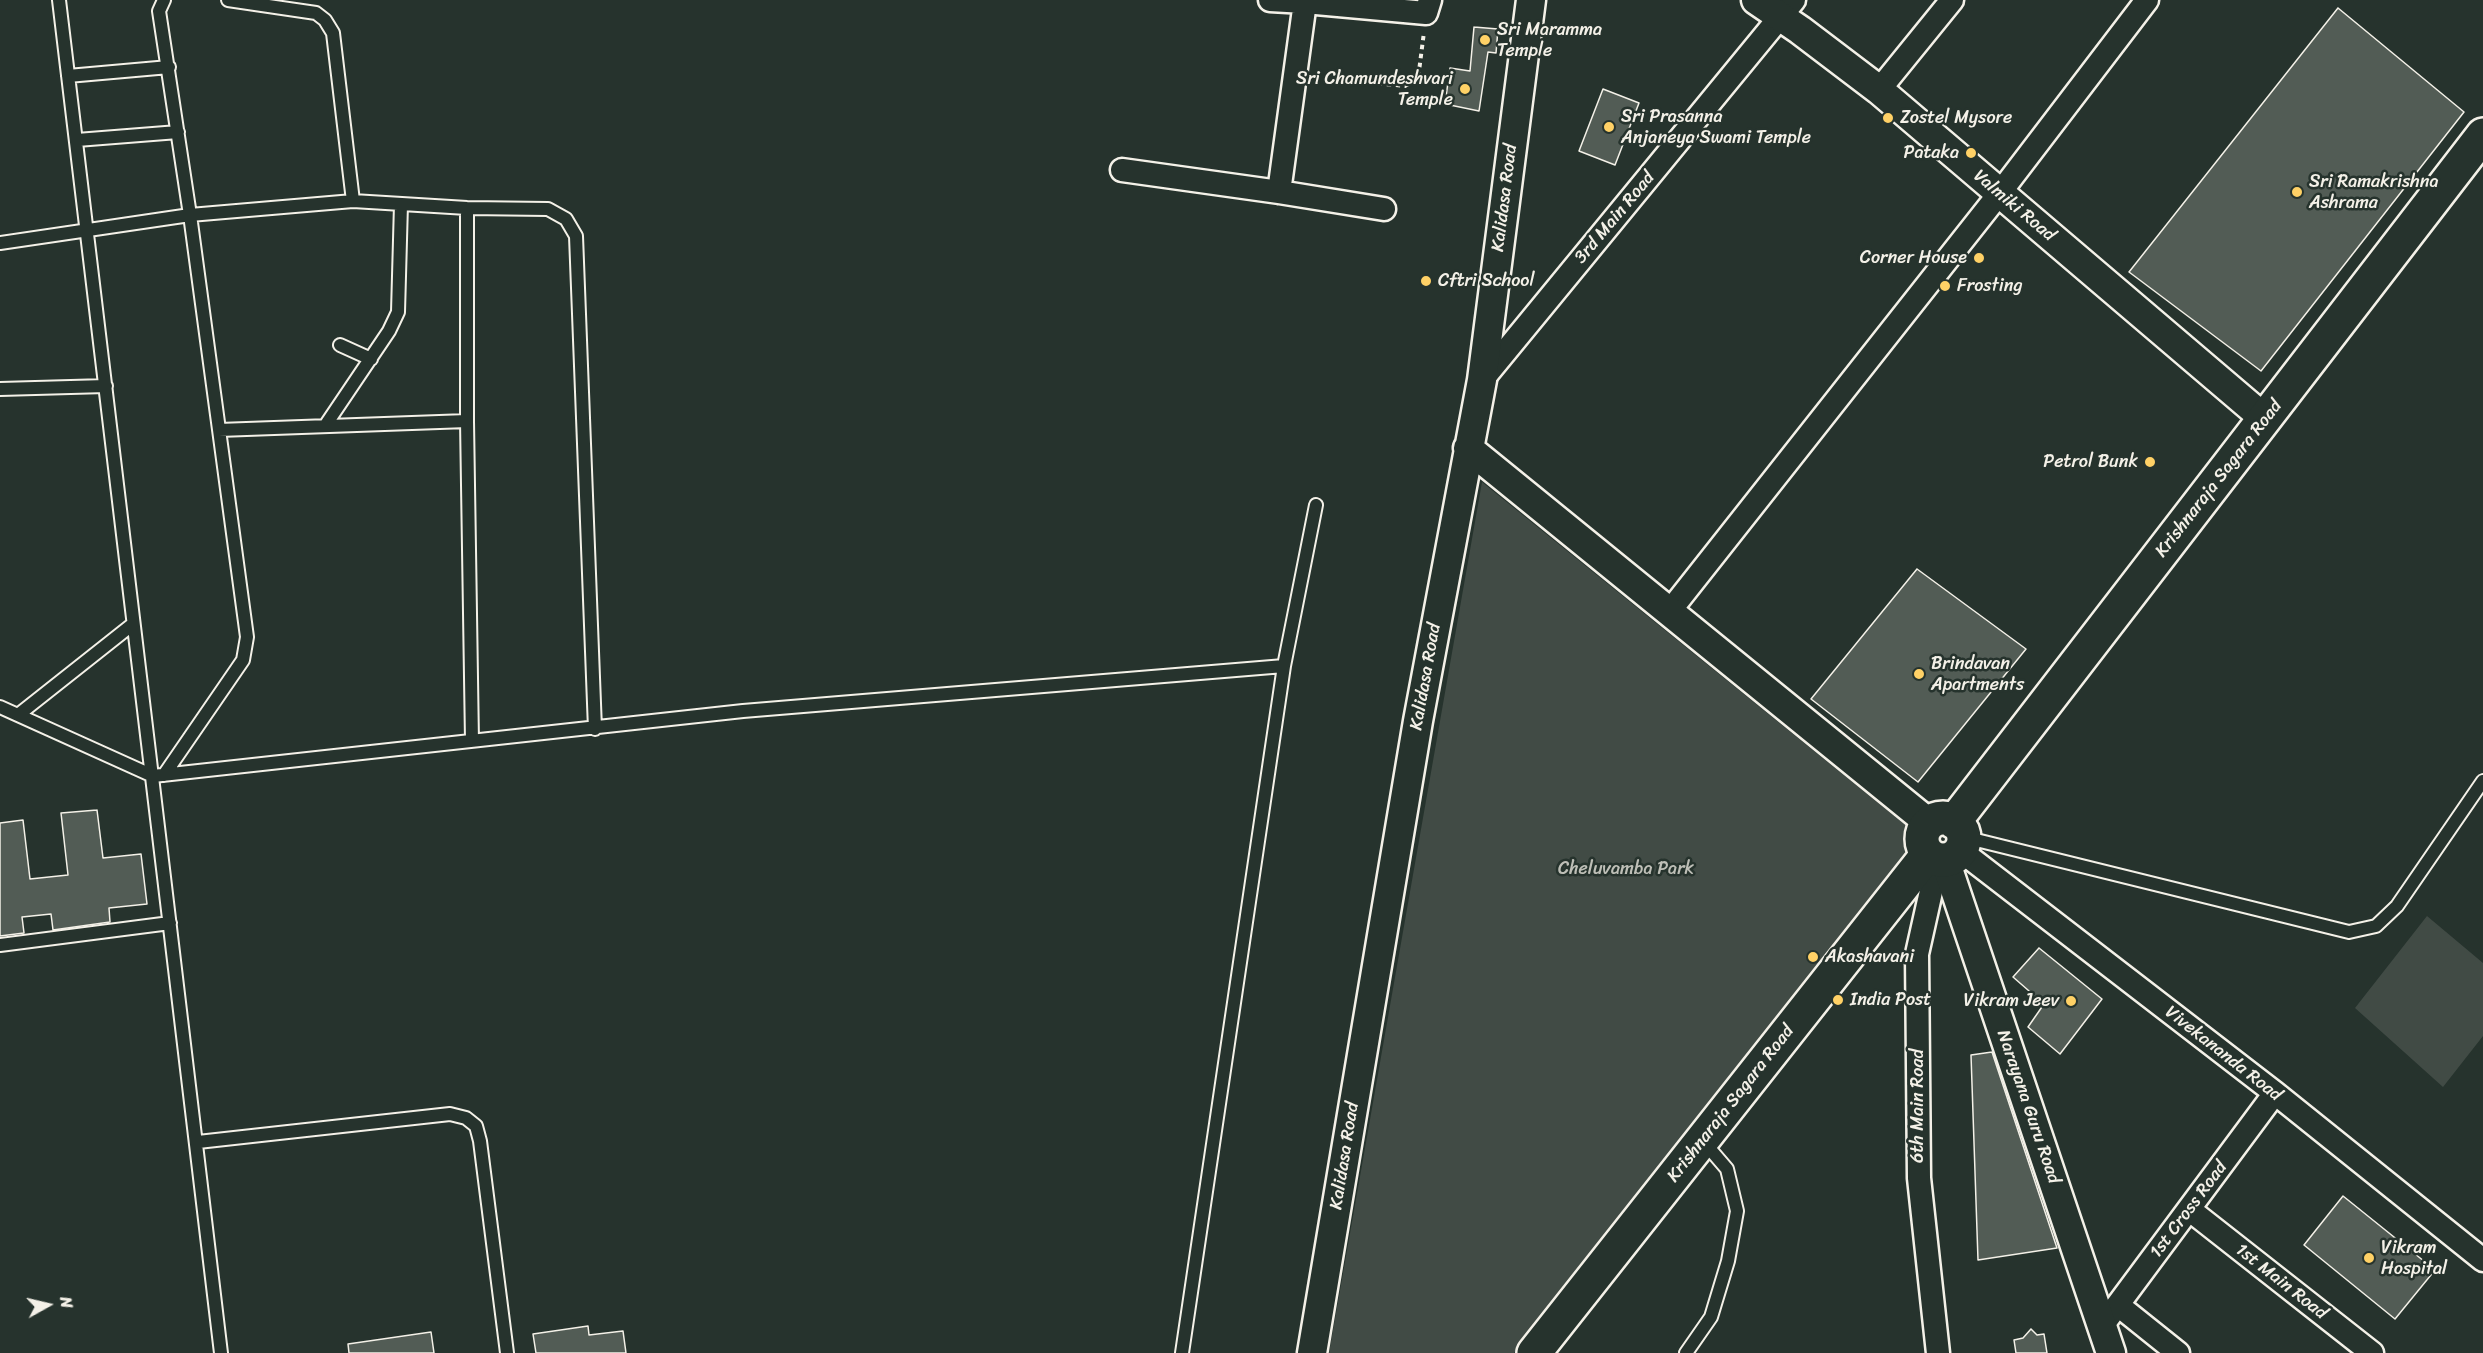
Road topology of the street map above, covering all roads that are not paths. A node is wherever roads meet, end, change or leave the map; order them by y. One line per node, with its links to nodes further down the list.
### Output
1 (60, 0): 13 (lane)
2 (164, 0): 12 (lane)
3 (228, 0): 21 (lane)
4 (1270, 0): 9 (street)
5 (1531, 0): 30 (street, Kalidasa Road)
6 (1756, 0): 11 (street, Valmiki Road)
7 (1952, 0): 14 (street)
8 (2147, 0): 20 (street)
9 (1305, 2): 10 (street); 19 (street)
10 (1428, 7)
11 (1788, 8): 14 (street, Valmiki Road); 30 (street, 3rd Main Road)
12 (169, 67): 13 (lane); 15 (lane)
13 (68, 76): 17 (lane)
14 (1879, 90): 20 (street, Valmiki Road)
15 (178, 132): 17 (lane); 25 (lane)
16 (2483, 135): 33 (main road, Krishnaraja Sagara Road)
17 (77, 140): 26 (lane)
18 (1122, 170): 19 (street)
19 (1279, 192): 24 (street)
20 (1999, 194): 33 (street, Valmiki Road); 39 (street)
21 (353, 201): 22 (lane); 25 (lane)
22 (401, 204): 23 (lane); 29 (lane)
23 (467, 208): 34 (lane); 44 (lane)
24 (1384, 209)
25 (190, 215): 26 (lane); 36 (lane)
26 (88, 230): 27 (lane); 31 (lane)
27 (0, 243)
28 (340, 345): 29 (lane)
29 (370, 359): 35 (lane)
30 (1482, 380): 37 (street, Kalidasa Road)
31 (106, 386): 32 (lane); 40 (lane)
32 (0, 389)
33 (2265, 419): 49 (main road, Krishnaraja Sagara Road)
34 (467, 422): 35 (lane); 45 (lane)
35 (325, 426): 36 (lane)
36 (219, 430): 46 (lane)
37 (1468, 448): 39 (street); 62 (street, Kalidasa Road)
38 (1316, 505): 41 (lane)
39 (1669, 612): 49 (street)
40 (134, 624): 43 (lane); 46 (lane)
41 (1284, 666): 44 (lane); 61 (lane)
42 (0, 707): 43 (lane)
43 (18, 715): 46 (lane)
44 (595, 729): 45 (lane)
45 (472, 741): 46 (lane)
46 (159, 776): 50 (lane)
47 (2483, 781): 48 (lane)
48 (2479, 797): 49 (lane)
49 (1946, 844): 52 (street, Vivekananda Road); 53 (main road, Krishnaraja Sagara Road); 57 (street, Narayana Guru Road); 64 (street, 6th Main Road)
50 (170, 923): 51 (lane); 54 (lane)
51 (0, 945)
52 (2274, 1093): 55 (street, 1st Cross Road); 56 (street, Vivekananda Road)
53 (1702, 1140): 58 (lane); 63 (main road, Krishnaraja Sagara Road)
54 (198, 1142): 59 (lane); 60 (lane)
55 (2190, 1210): 57 (street, 1st Cross Road); 67 (street, 1st Main Road)
56 (2480, 1252)
57 (2110, 1316): 65 (street, Narayana Guru Road); 66 (street)
58 (1692, 1351)
59 (221, 1353)
60 (507, 1353)
61 (1182, 1353)
62 (1312, 1353)
63 (1534, 1353)
64 (1938, 1353)
65 (2111, 1353)
66 (2178, 1353)
67 (2372, 1353)

